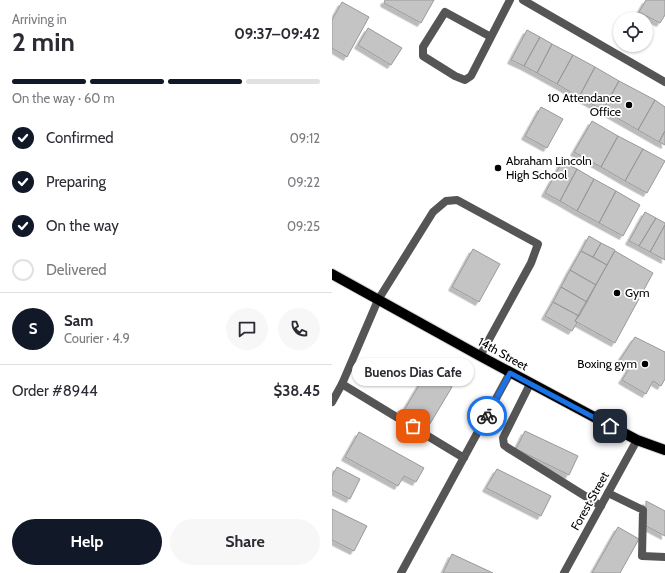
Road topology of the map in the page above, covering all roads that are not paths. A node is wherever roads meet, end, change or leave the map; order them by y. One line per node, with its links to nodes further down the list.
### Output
1 (510, 0): 3 (street)
2 (523, 0): 4 (street)
3 (491, 37): 3 (street)
4 (665, 82)
5 (332, 274): 6 (main road, 14th Street)
6 (378, 300): 7 (main road, 14th Street); 7 (street); 9 (street)
7 (480, 356): 8 (main road, 14th Street)
8 (510, 373): 10 (main road, 14th Street); 14 (street)
9 (342, 384): 11 (street); 14 (street)
10 (530, 384): 12 (main road, 14th Street); 16 (street)
11 (332, 402)
12 (637, 440): 13 (main road, 14th Street); 15 (street, Forest Street)
13 (665, 450)
14 (464, 458): 18 (street)
15 (608, 493): 16 (street, Forest Street); 17 (street)
16 (601, 506): 19 (street, Forest Street)
17 (665, 557)
18 (401, 573)
19 (564, 573)

